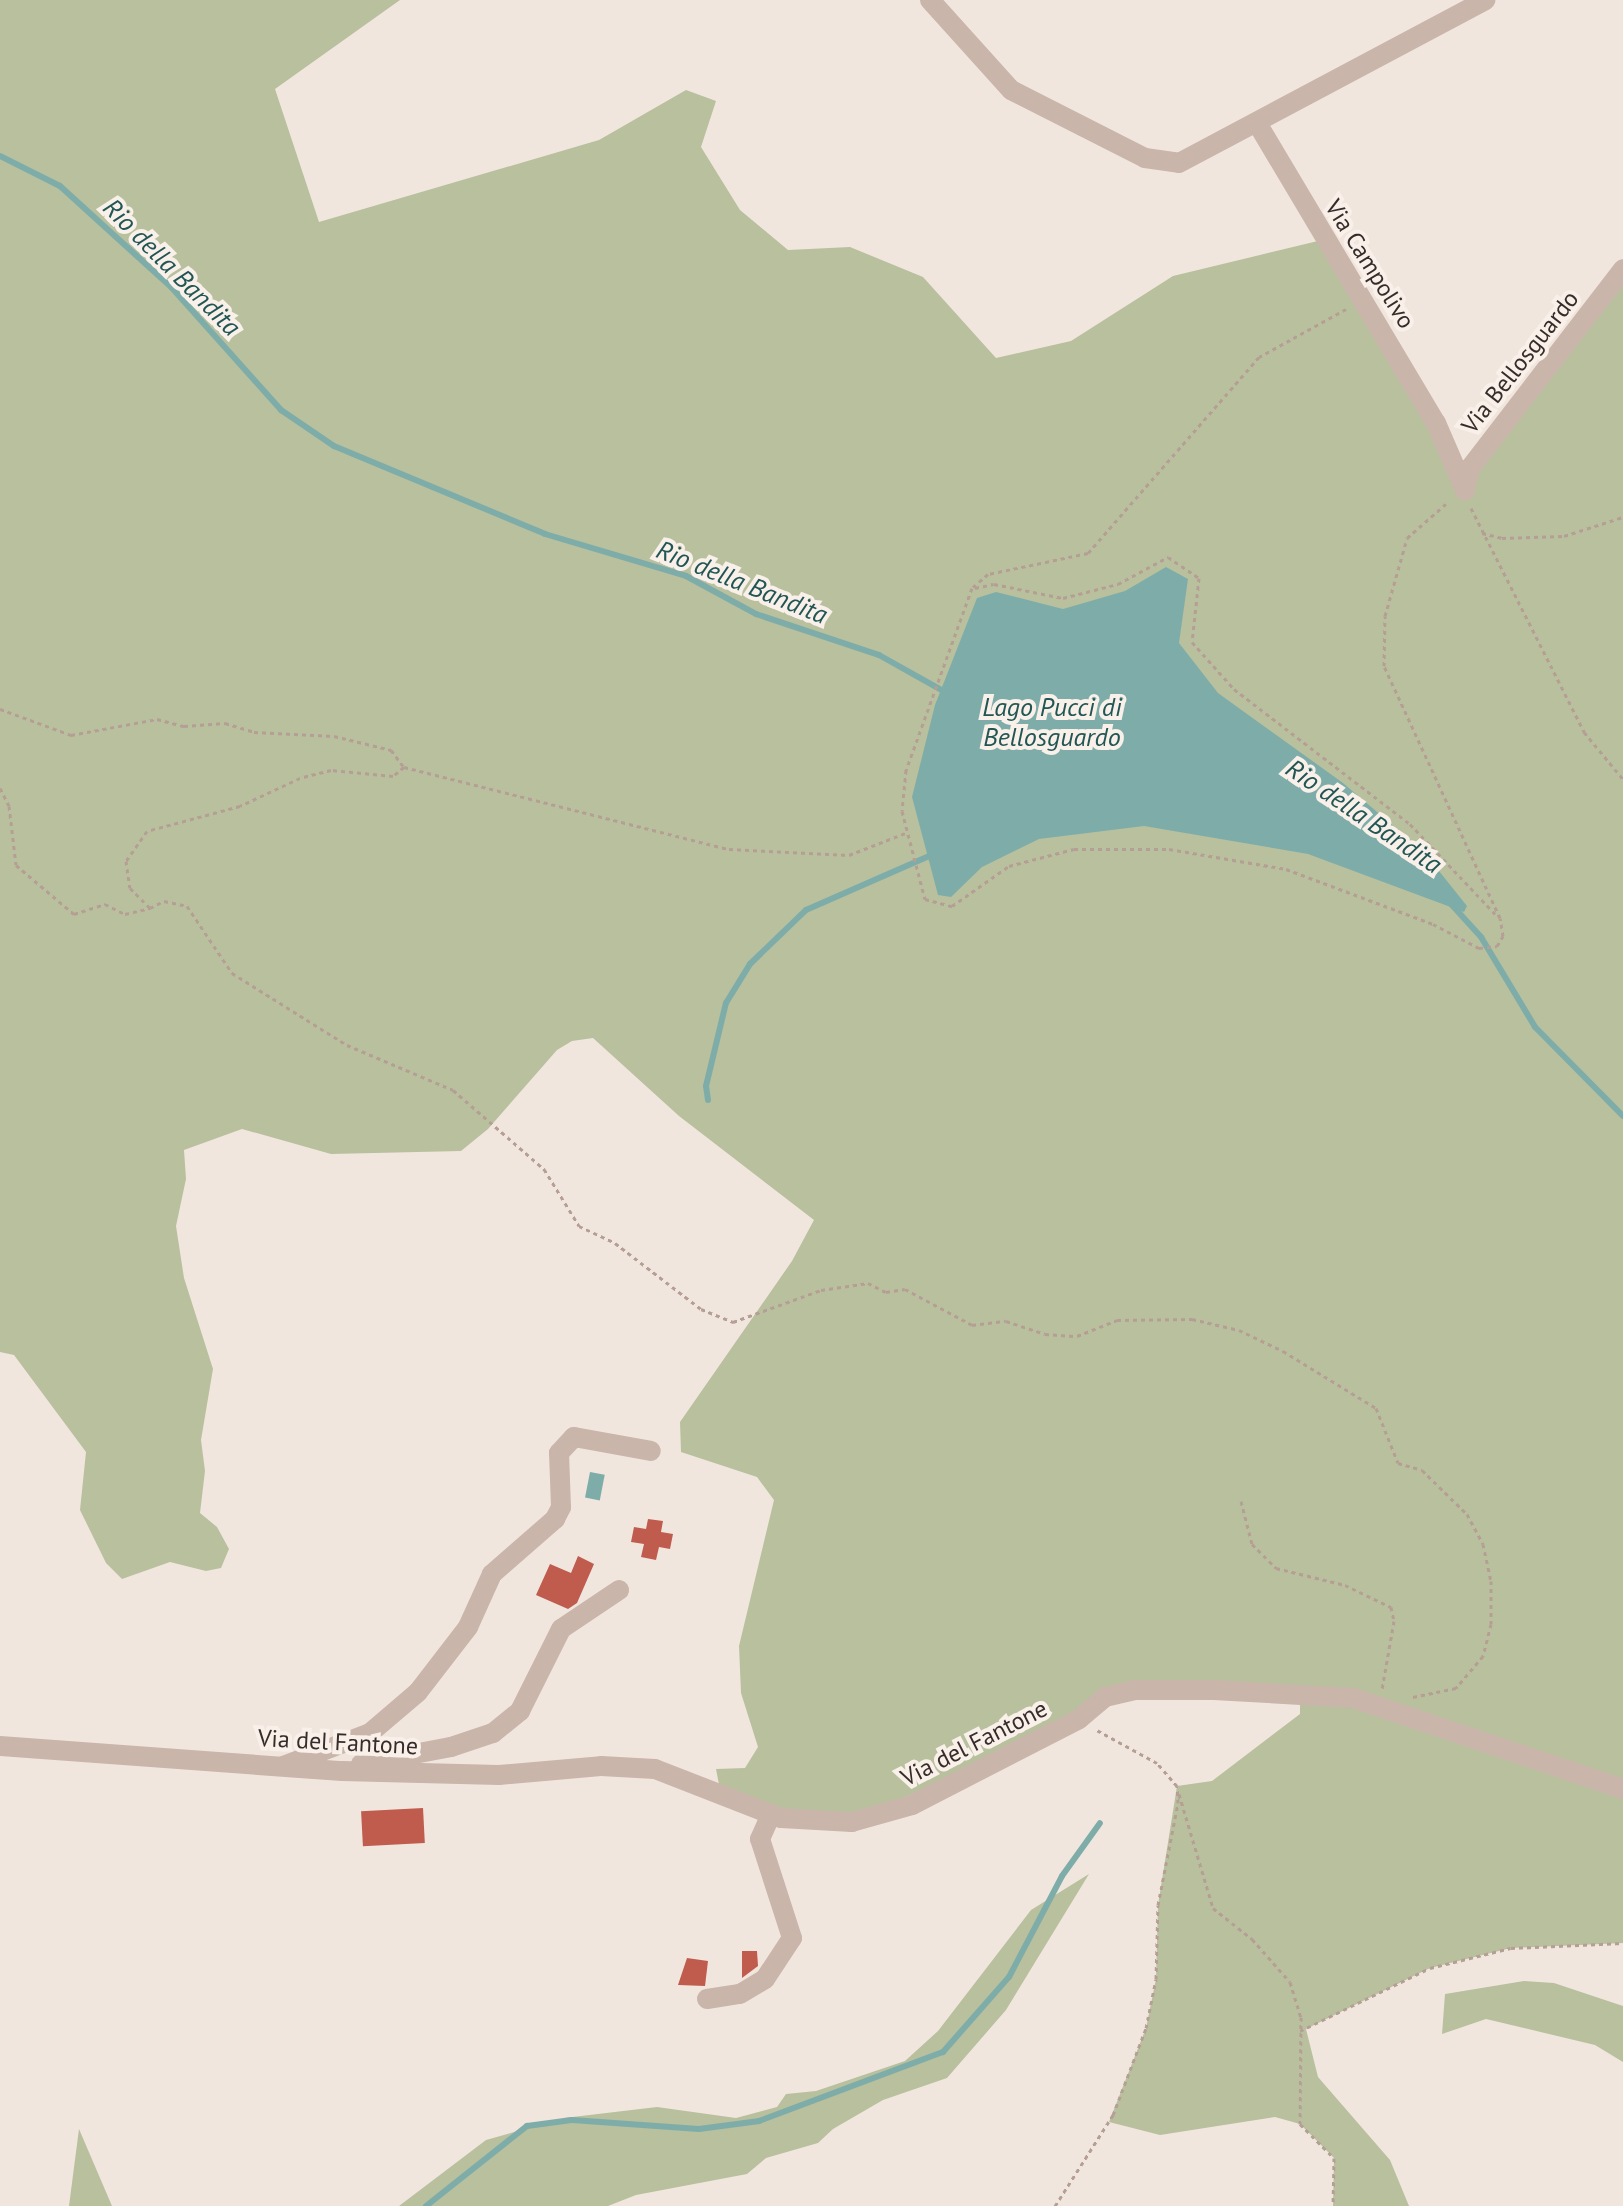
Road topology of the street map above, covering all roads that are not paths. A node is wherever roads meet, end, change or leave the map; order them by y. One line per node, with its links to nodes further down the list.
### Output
1 (930, 0): 3 (street)
2 (1485, 0): 3 (street)
3 (1257, 123): 5 (street, Via Campolivo)
4 (1623, 269): 5 (street, Via Bellosguardo)
5 (1465, 490)
6 (651, 1451): 9 (street)
7 (619, 1590): 10 (street)
8 (0, 1746): 9 (street, Via del Fantone)
9 (283, 1766): 10 (street, Via del Fantone)
10 (342, 1771): 12 (street, Via del Fantone)
11 (1623, 1789): 12 (street, Via del Fantone)
12 (771, 1814): 13 (street)
13 (707, 1999)

